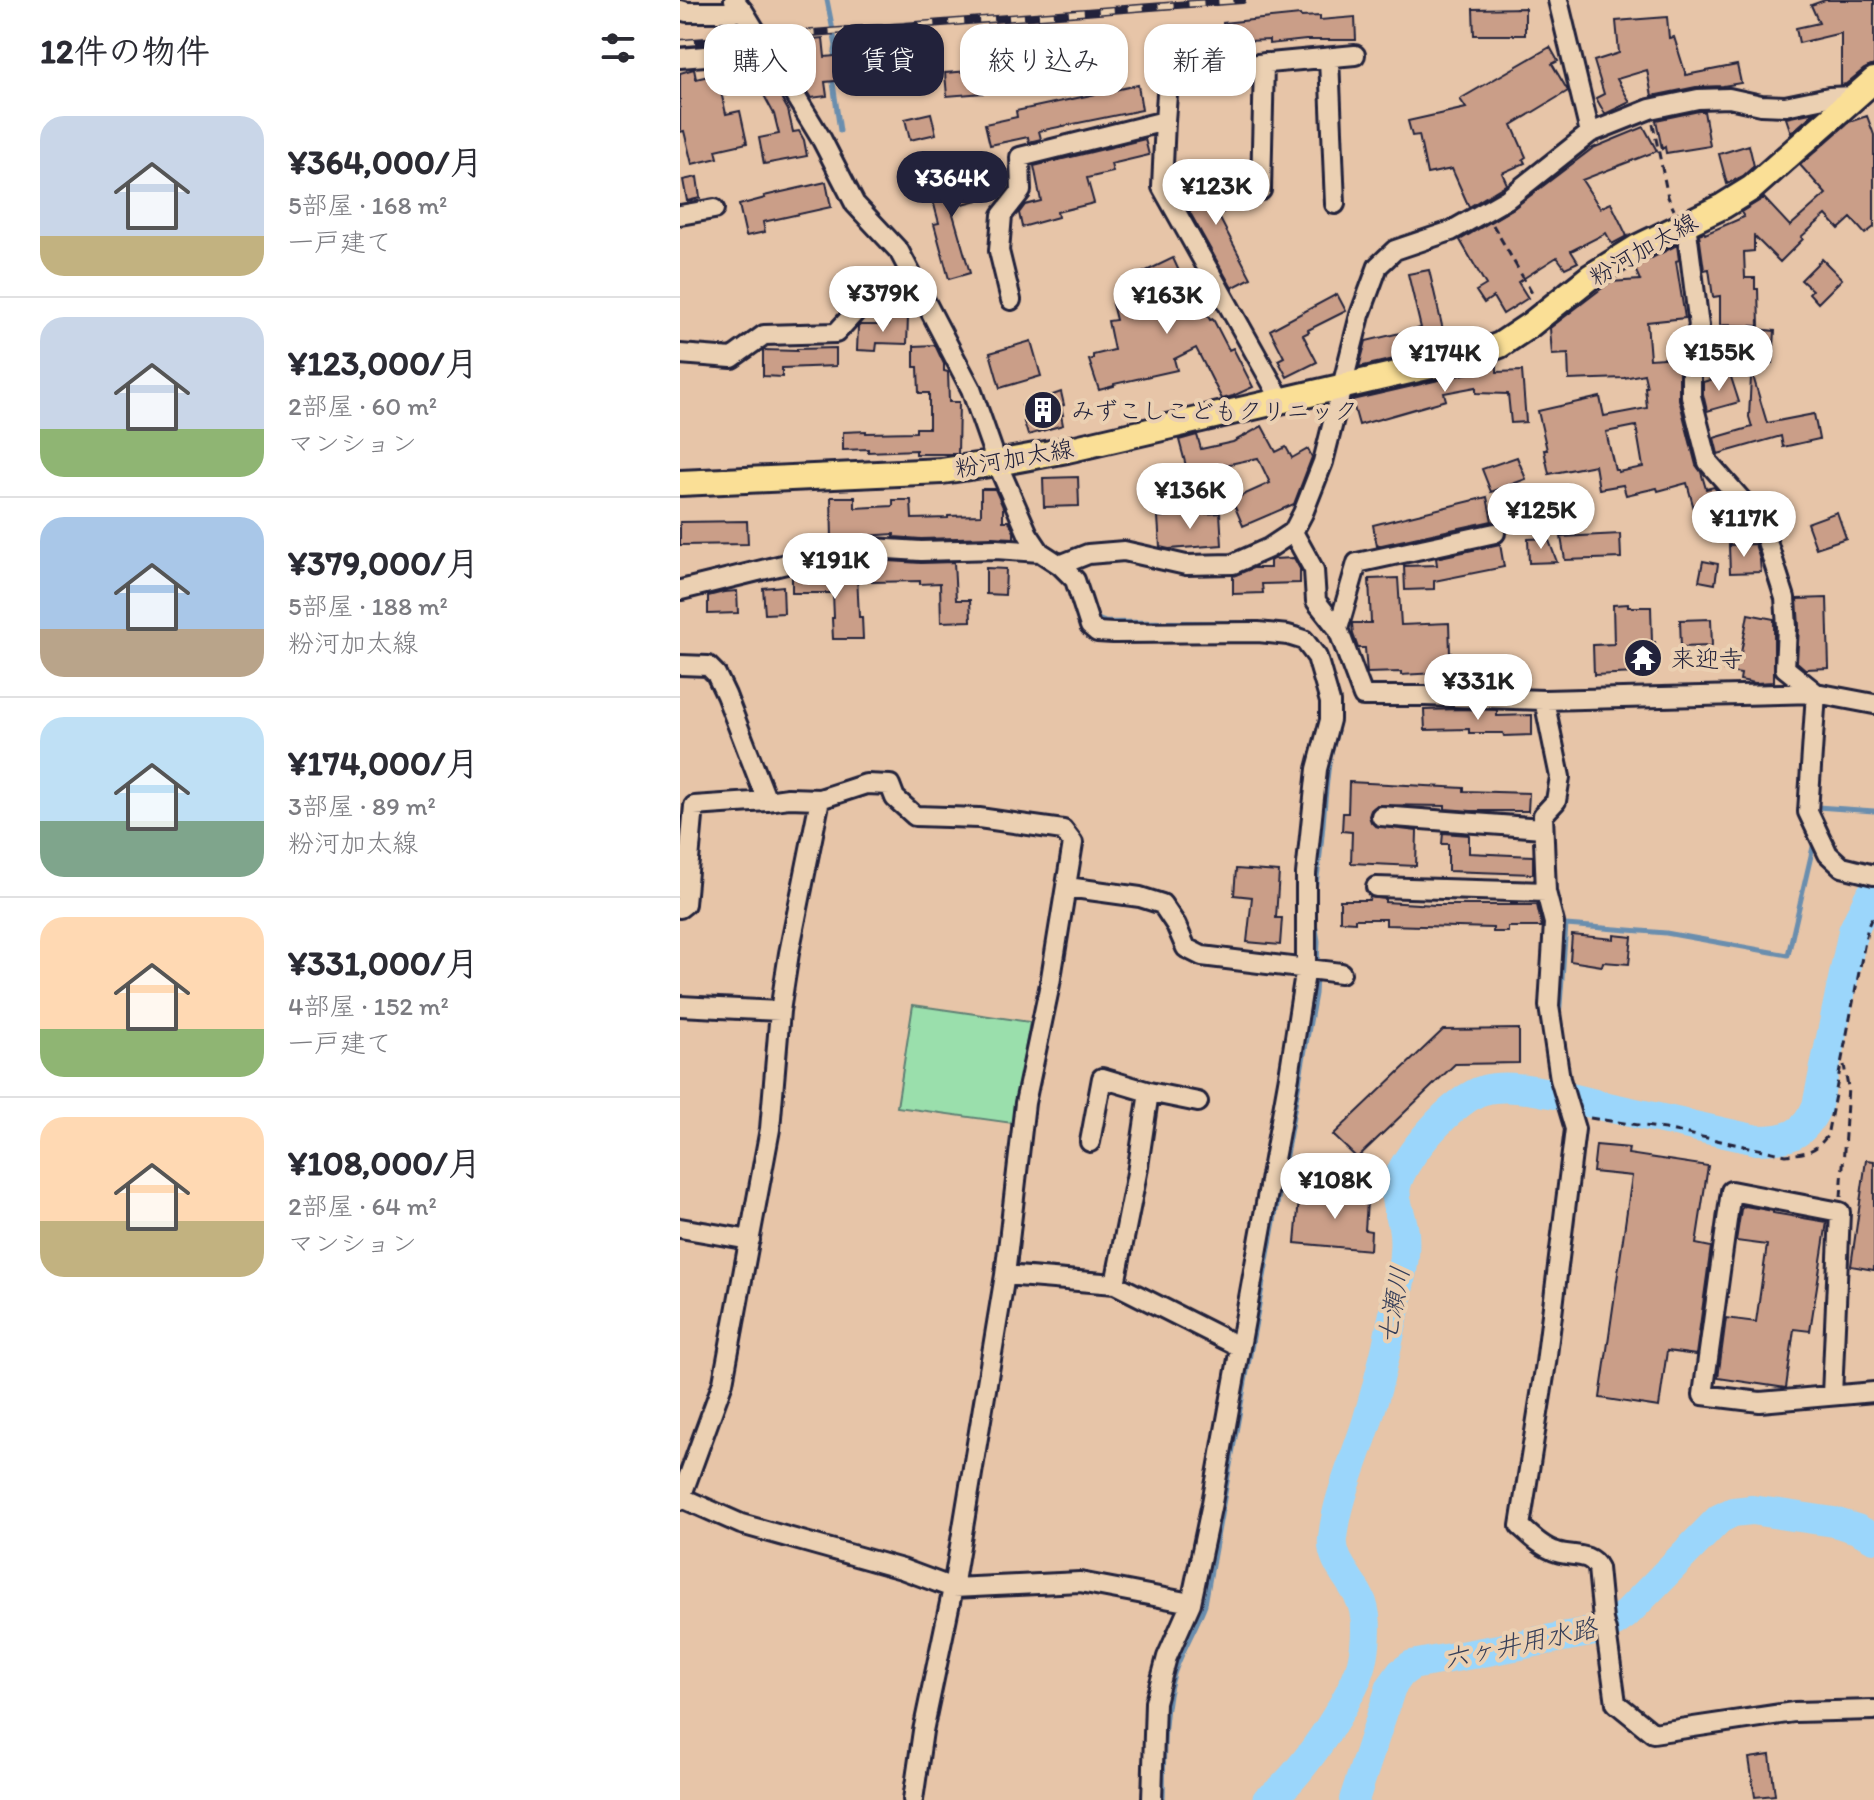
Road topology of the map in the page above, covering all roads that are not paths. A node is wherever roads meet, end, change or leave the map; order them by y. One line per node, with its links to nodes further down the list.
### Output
1 (1558, 0): 13 (street)
2 (739, 6): 3 (street); 4 (street)
3 (680, 10)
4 (750, 24)
5 (1355, 55): 8 (street)
6 (704, 56): 7 (street)
7 (680, 58)
8 (1329, 58): 9 (street); 15 (street)
9 (1264, 63): 12 (street); 14 (street)
10 (1865, 88): 13 (street); 18 (main road, 粉河加太線)
11 (795, 96): 19 (street)
12 (1165, 121): 20 (street); 23 (street)
13 (1590, 133): 22 (street)
14 (1261, 190)
15 (1335, 204)
16 (714, 209): 17 (street)
17 (680, 215)
18 (1683, 224): 22 (main road, 粉河加太線); 33 (street)
19 (922, 295): 21 (street); 24 (street)
20 (1011, 300)
21 (680, 354)
22 (1342, 387): 23 (main road, 粉河加太線); 26 (street)
23 (1282, 401): 24 (main road, 粉河加太線)
24 (997, 463): 25 (main road, 粉河加太線); 28 (street)
25 (680, 483)
26 (1293, 532): 29 (street); 31 (street)
27 (1495, 533): 31 (street)
28 (1040, 552): 29 (street); 30 (street)
29 (1060, 565): 45 (street)
30 (680, 593)
31 (1338, 629): 34 (street)
32 (680, 665): 37 (street)
33 (1816, 693): 34 (street); 35 (street); 40 (street)
34 (1544, 700): 39 (street)
35 (1874, 704)
36 (820, 799): 37 (street); 41 (street); 48 (street)
37 (767, 801): 44 (street)
38 (1381, 816): 39 (street)
39 (1543, 828): 43 (street)
40 (1872, 874)
41 (1067, 887): 45 (street); 54 (street)
42 (1376, 887): 43 (street)
43 (1546, 892): 62 (street)
44 (680, 908)
45 (1309, 968): 46 (street); 56 (street)
46 (1341, 973)
47 (680, 1006): 48 (street)
48 (780, 1011): 53 (street)
49 (1149, 1092): 50 (street); 51 (street); 55 (street)
50 (1198, 1102)
51 (1090, 1142)
52 (680, 1228): 53 (street)
53 (750, 1240): 59 (street)
54 (1005, 1275): 55 (street); 60 (street)
55 (1115, 1284): 56 (street)
56 (1240, 1347): 61 (street)
57 (1874, 1392): 58 (street)
58 (1832, 1395): 58 (street)
59 (680, 1498): 60 (street)
60 (953, 1588): 61 (street); 63 (street)
61 (1191, 1603): 64 (street)
62 (1874, 1710)
63 (913, 1800)
64 (1152, 1800)

